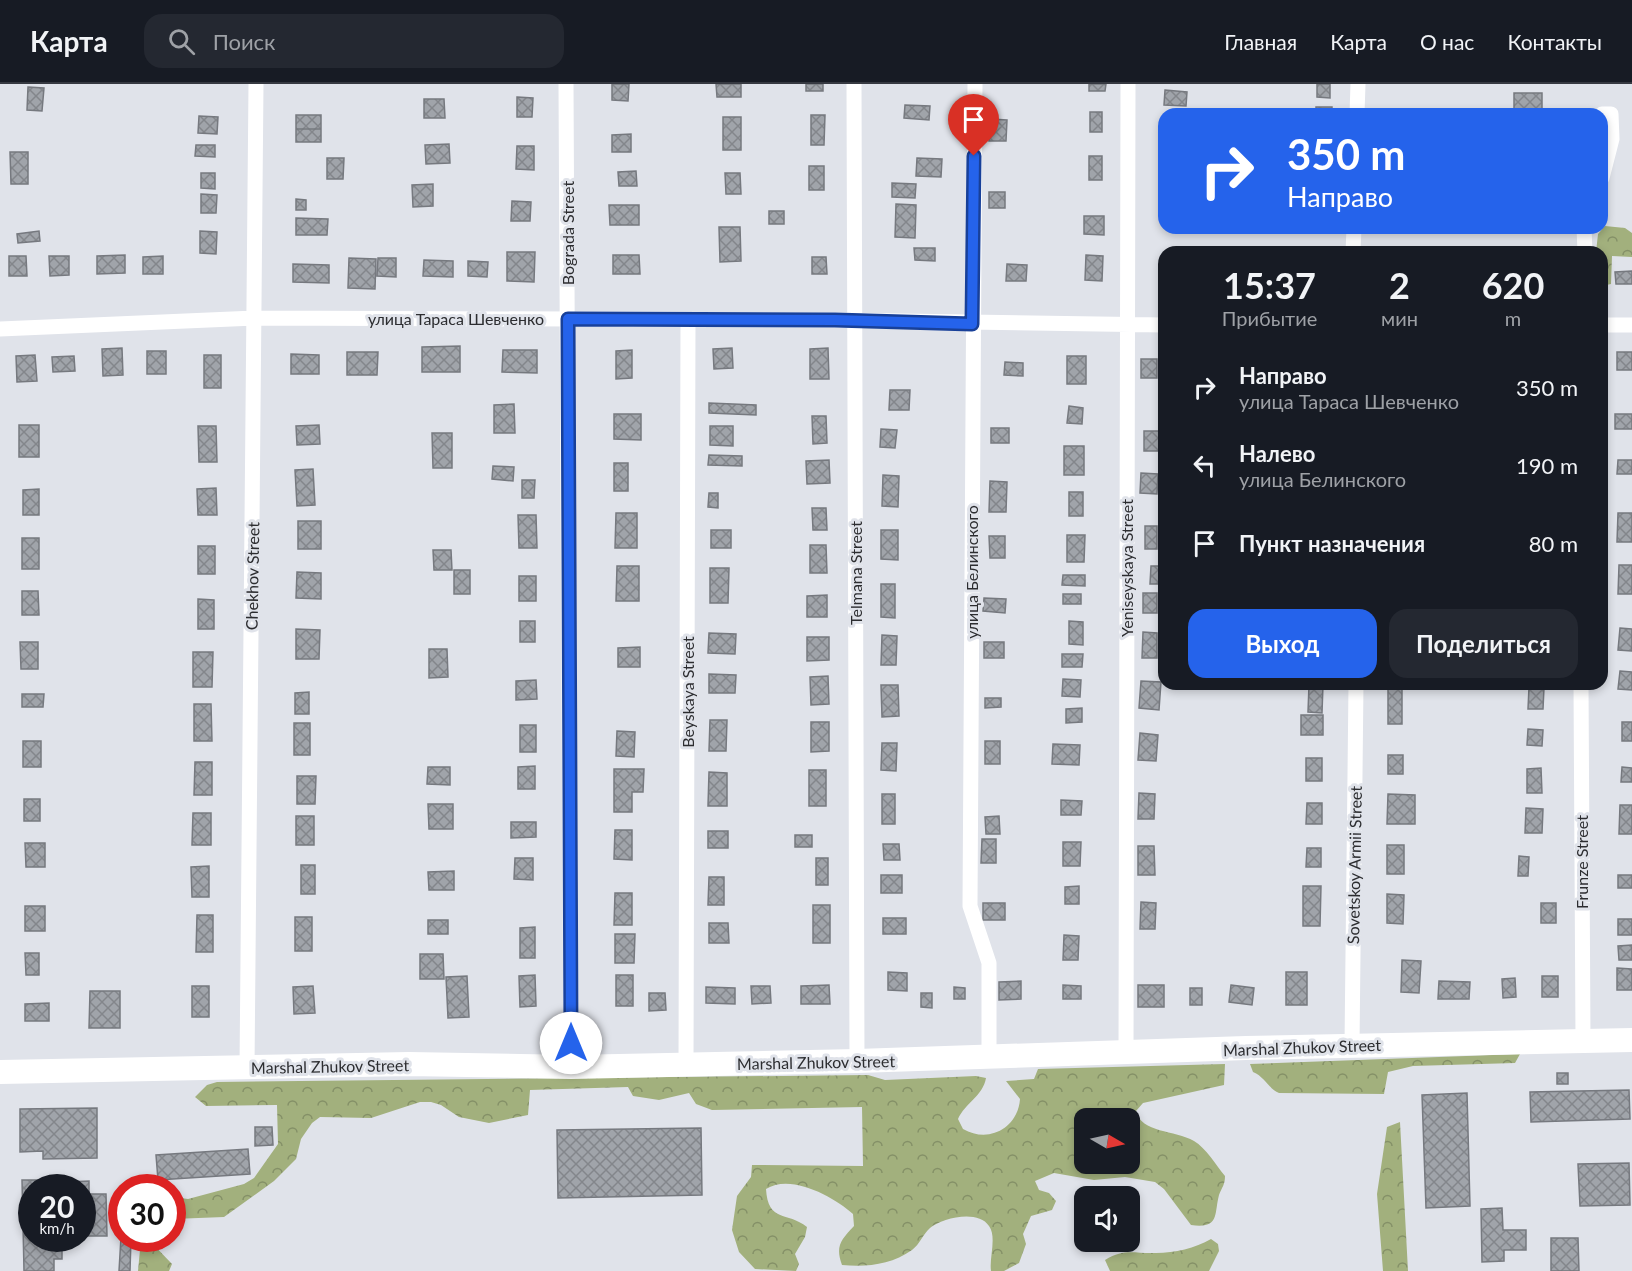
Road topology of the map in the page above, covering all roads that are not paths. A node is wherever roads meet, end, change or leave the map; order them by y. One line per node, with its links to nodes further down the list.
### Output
1 (256, 84): 10 (street, Chekhov Street)
2 (566, 84): 11 (street, Bograda Street)
3 (854, 84): 13 (street, Telmana Street)
4 (975, 84): 14 (street, улица Белинского)
5 (1128, 84): 15 (street, Yeniseyskaya Street)
6 (1358, 84): 7 (street)
7 (1357, 108)
8 (1608, 114): 9 (street)
9 (1608, 155)
10 (255, 318): 11 (street, улица Тараса Шевченко); 19 (street, улица Тараса Шевченко); 30 (street, Chekhov Street)
11 (568, 319): 12 (street, улица Тараса Шевченко); 29 (street, Bograda Street)
12 (688, 320): 13 (street, улица Тараса Шевченко); 28 (street, Beyskaya Street)
13 (854, 320): 14 (street, улица Тараса Шевченко); 27 (street, Telmana Street)
14 (972, 324): 15 (street, улица Тараса Шевченко); 26 (street, улица Белинского)
15 (1126, 325): 16 (street, улица Тараса Шевченко); 25 (street, Yeniseyskaya Street)
16 (1158, 325)
17 (1632, 325): 18 (street)
18 (1608, 326)
19 (0, 329)
20 (1356, 690): 24 (street, Sovetskoy Armii Street)
21 (1581, 690): 22 (street, Frunze Street)
22 (1583, 1040): 23 (main road, Marshal Zhukov Street); 24 (main road, Marshal Zhukov Street)
23 (1632, 1040)
24 (1352, 1045): 25 (main road, Marshal Zhukov Street)
25 (1126, 1052): 26 (main road, Marshal Zhukov Street)
26 (989, 1057): 27 (main road, Marshal Zhukov Street)
27 (857, 1061): 28 (main road, Marshal Zhukov Street)
28 (686, 1064): 29 (main road, Marshal Zhukov Street)
29 (571, 1067): 30 (main road, Marshal Zhukov Street)
30 (247, 1068): 31 (main road, Marshal Zhukov Street)
31 (0, 1072)

